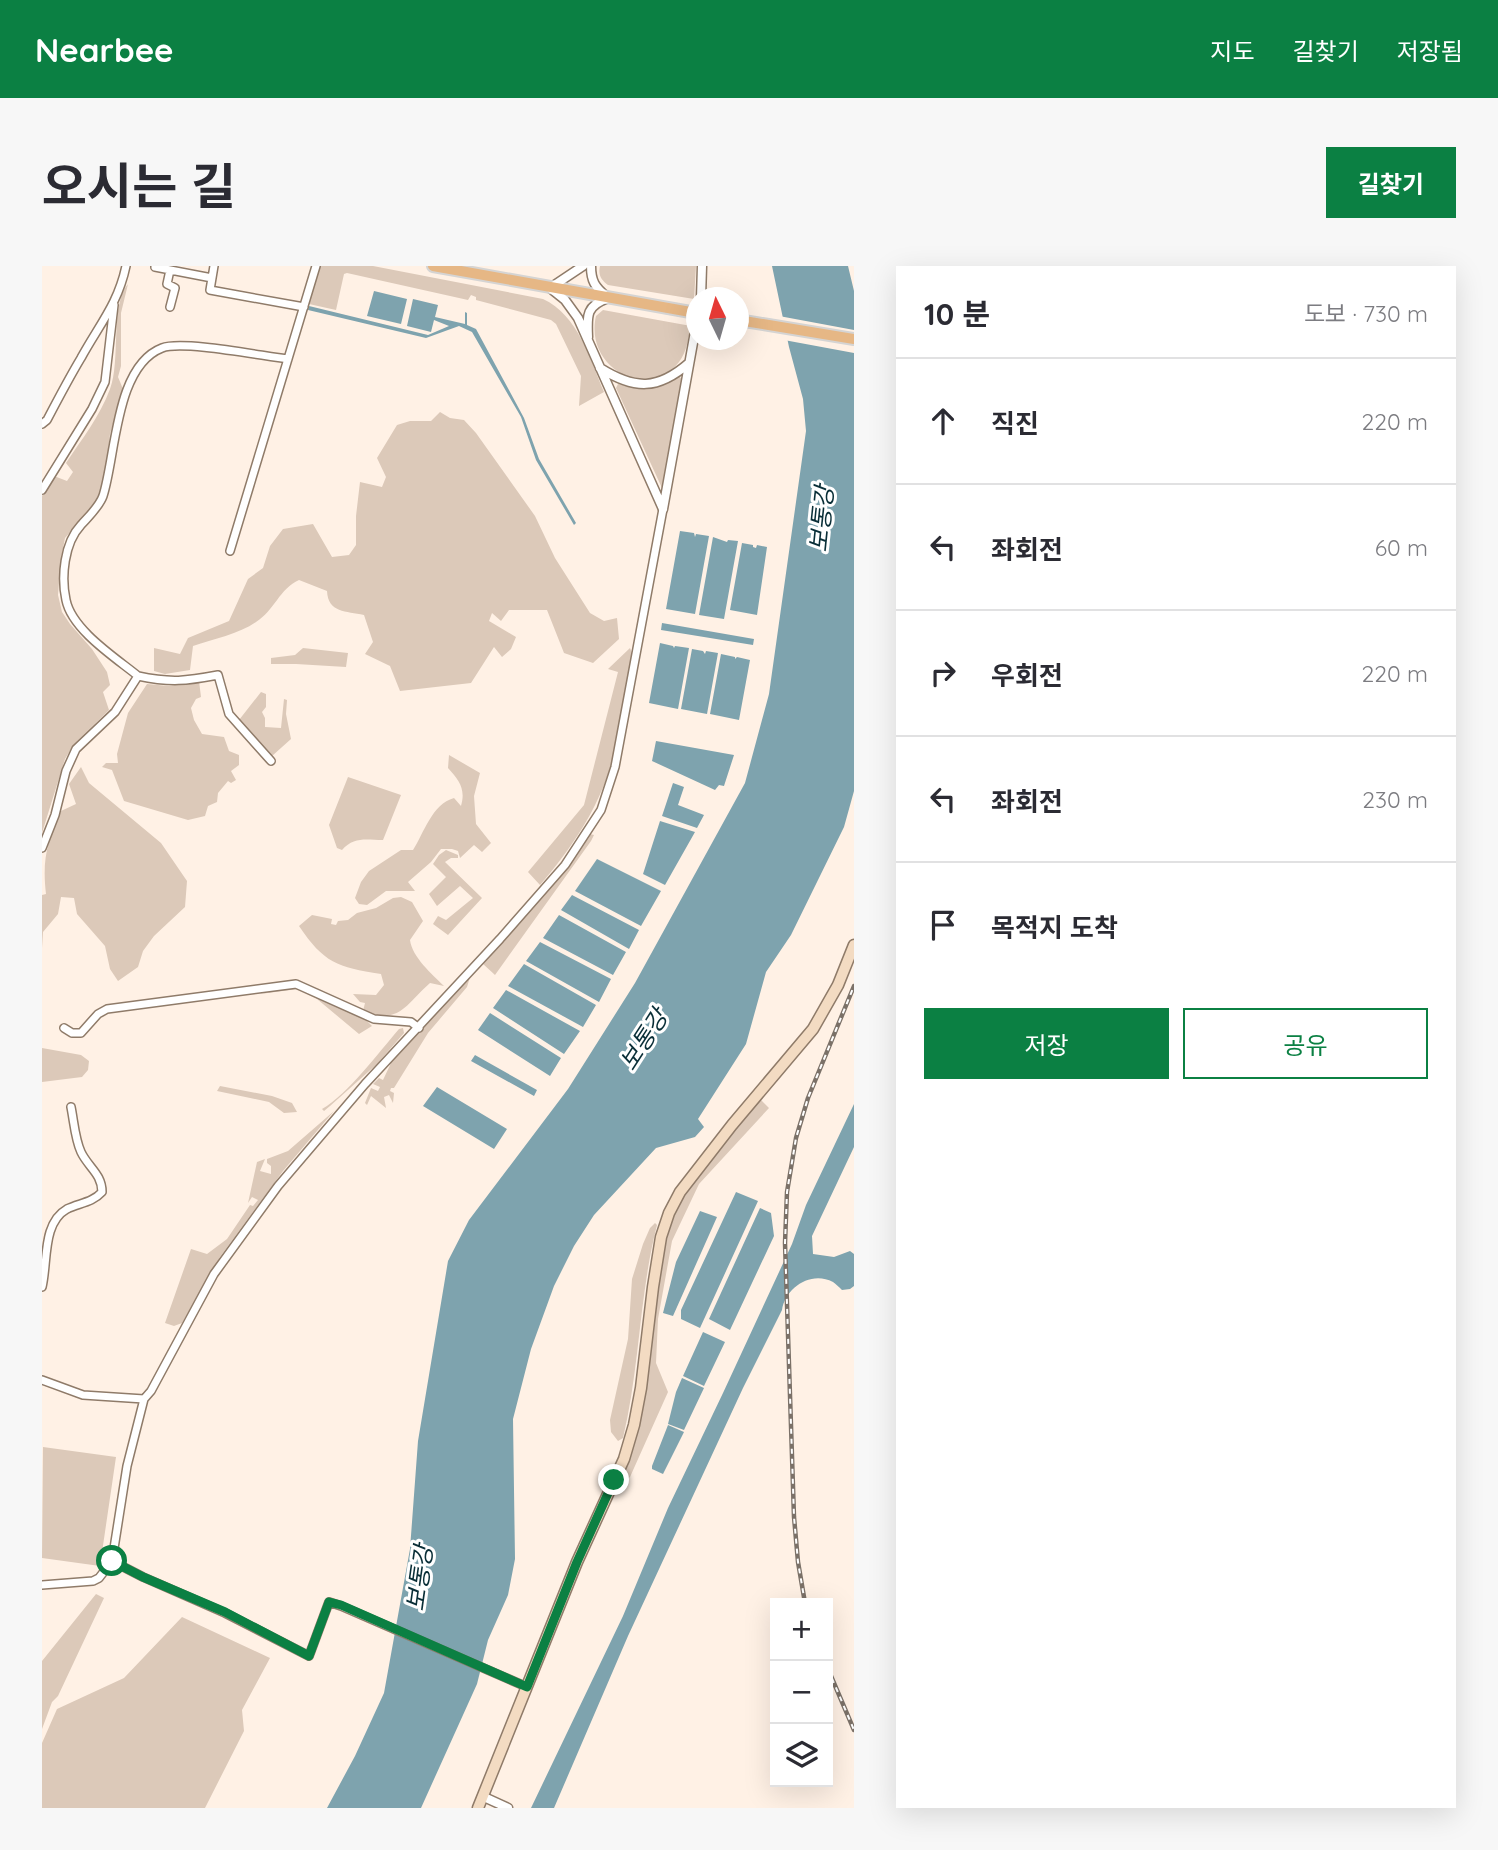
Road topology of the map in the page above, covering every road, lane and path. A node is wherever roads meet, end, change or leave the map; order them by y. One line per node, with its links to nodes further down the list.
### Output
1 (126, 266): 14 (street)
2 (214, 266): 10 (street)
3 (316, 266): 16 (street)
4 (433, 266): 12 (main road)
5 (583, 266): 12 (street)
6 (591, 266): 13 (street)
7 (702, 266): 11 (street)
8 (155, 267): 9 (street)
9 (170, 270): 10 (street); 15 (street)
10 (212, 278): 16 (street)
11 (701, 287)
12 (550, 288): 13 (main road); 20 (street)
13 (609, 298): 17 (main road); 20 (street)
14 (114, 305): 25 (street); 26 (street)
15 (170, 307)
16 (304, 307): 22 (street)
17 (686, 311)
18 (749, 322): 19 (main road)
19 (854, 339)
20 (588, 343): 24 (street)
21 (691, 350): 23 (street)
22 (288, 359): 28 (street); 29 (street)
23 (689, 363): 24 (street); 27 (street)
24 (600, 368): 27 (street)
25 (42, 424)
26 (42, 490)
27 (663, 509): 34 (street)
28 (230, 551)
29 (138, 676): 30 (street); 31 (street)
30 (271, 761)
31 (42, 848)
32 (854, 945): 41 (main road)
33 (64, 1028): 34 (street)
34 (419, 1028): 38 (street)
35 (71, 1107): 36 (street)
36 (42, 1287)
37 (42, 1380): 38 (street)
38 (144, 1399): 39 (street)
39 (112, 1561): 40 (street); 41 (street)
40 (42, 1585)
41 (527, 1687): 42 (main road)
42 (484, 1797): 43 (main road); 44 (street)
43 (478, 1808)
44 (508, 1808)

